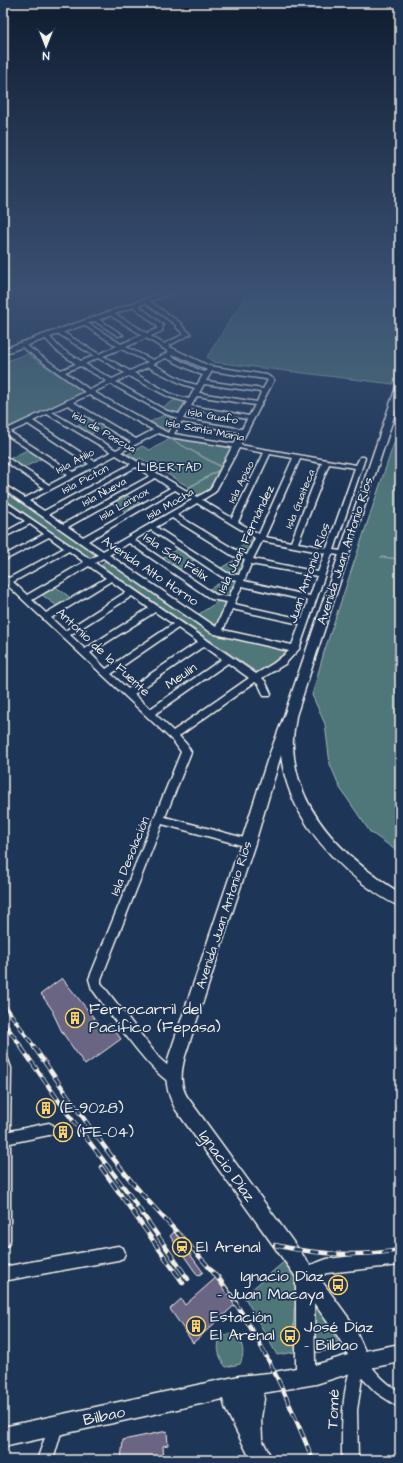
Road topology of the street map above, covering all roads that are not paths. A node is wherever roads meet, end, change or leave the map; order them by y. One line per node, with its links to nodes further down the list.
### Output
1 (41, 358): 11 (street, Isla Santa María)
2 (71, 358): 10 (street, Isla Guafo)
3 (93, 358): 10 (street)
4 (102, 358): 13 (street)
5 (142, 358): 9 (street)
6 (161, 358): 9 (street)
7 (171, 358): 12 (street)
8 (184, 358): 12 (street)
9 (150, 363): 13 (street); 15 (street)
10 (80, 364): 11 (street); 14 (street, Isla Guafo)
11 (61, 372): 18 (street, Isla Santa María)
12 (209, 372): 15 (street); 17 (street, Isla Mocha)
13 (129, 373): 14 (street); 21 (street)
14 (110, 382): 18 (street); 25 (street, Isla Guafo)
15 (201, 384): 17 (street); 19 (street)
16 (400, 386): 65 (main road, Avenida Juan Antonio Ríos)
17 (266, 391): 22 (street, Isla Mocha)
18 (89, 392): 20 (street); 27 (street, Isla Santa María)
19 (195, 394): 21 (street); 22 (street)
20 (68, 402): 23 (street); 31 (street)
21 (189, 404): 24 (street); 25 (street)
22 (259, 404): 24 (street, Isla Mocha)
23 (48, 412): 26 (street); 33 (street, Isla de Pascua)
24 (252, 418): 28 (street, Isla Mocha)
25 (180, 419): 28 (street, Isla Guafo); 30 (street)
26 (28, 422): 29 (street); 39 (street)
27 (158, 430): 30 (street, Isla Santa María); 31 (street, Isla Atilio)
28 (245, 432): 32 (street, Isla Mocha)
29 (4, 433): 42 (street)
30 (170, 435): 32 (street, Isla Santa María)
31 (136, 442): 33 (street, Isla Atilio)
32 (237, 447): 34 (street, Isla Santa María); 47 (street, Isla Mocha)
33 (116, 452): 39 (street, Isla Atilio); 40 (street, Isla de Pascua)
34 (268, 452): 36 (street, Isla Santa María); 54 (street, Isla Apiao)
35 (3, 457): 46 (street)
36 (297, 457): 38 (street, Isla Santa María); 59 (street, Isla Juan Fernández)
37 (362, 458): 41 (street, Juan Antonio Ríos)
38 (326, 462): 41 (street, Isla Santa María); 62 (street, Isla Guaiteca)
39 (94, 464): 42 (street, Isla Atilio)
40 (137, 464): 43 (street, Isla de Pascua); 51 (street, Isla Picton)
41 (359, 467): 64 (street, Juan Antonio Ríos)
42 (72, 475): 46 (street, Isla Atilio)
43 (156, 476): 45 (street, Isla de Pascua); 55 (street, Isla Nueva)
44 (3, 486): 48 (street, Avenida Alto Horno)
45 (176, 487): 47 (street, Isla de Pascua); 61 (street, Isla Lennox)
46 (49, 488): 48 (street, Isla Atilio)
47 (198, 500): 52 (street, Isla Mocha); 54 (street, Isla de Pascua)
48 (24, 501): 51 (street, Avenida Alto Horno)
49 (3, 502): 50 (street, Avenida Alto Horno)
50 (7, 509): 53 (street, Avenida Alto Horno)
51 (44, 514): 55 (street, Avenida Alto Horno)
52 (173, 515): 56 (street, Isla Mocha); 68 (street)
53 (30, 521): 57 (street, Avenida Alto Horno); 58 (street)
54 (234, 522): 59 (street, Isla de Pascua)
55 (63, 527): 61 (street, Avenida Alto Horno)
56 (151, 528): 60 (street, Isla Mocha); 73 (street)
57 (49, 534): 63 (street, Avenida Alto Horno); 67 (street)
58 (3, 536)
59 (260, 538): 62 (street, Isla de Pascua); 68 (street, Isla Juan Fernández)
60 (129, 540): 66 (street, Isla Mocha); 77 (street, Isla San Félix)
61 (82, 541): 66 (street, Avenida Alto Horno)
62 (294, 544): 64 (street, Isla de Pascua)
63 (69, 548): 69 (street, Avenida Alto Horno); 72 (street)
64 (330, 552): 65 (street, Isla de Pascua); 70 (street, Juan Antonio Ríos)
65 (344, 554): 93 (main road, Avenida Juan Antonio Ríos)
66 (104, 555): 69 (street, Isla Mocha); 82 (street, Avenida Alto Horno)
67 (3, 559)
68 (249, 560): 70 (street); 73 (street, Isla Juan Fernández)
69 (90, 562): 71 (street, Avenida Alto Horno); 75 (street, Isla Mocha)
70 (322, 575): 76 (street, Juan Antonio Ríos)
71 (111, 578): 74 (street, Avenida Alto Horno); 79 (street)
72 (6, 579): 75 (street, Antonio de la Fuente)
73 (240, 581): 76 (street); 77 (street, Isla Juan Fernández)
74 (132, 592): 78 (street, Avenida Alto Horno); 83 (street)
75 (27, 599): 79 (street, Antonio de la Fuente)
76 (313, 599): 80 (street, Juan Antonio Ríos)
77 (230, 603): 80 (street, Isla San Félix); 82 (street, Isla Juan Fernández)
78 (155, 608): 81 (street, Avenida Alto Horno); 86 (street)
79 (46, 617): 83 (street, Antonio de la Fuente)
80 (305, 622): 85 (street, Juan Antonio Ríos)
81 (179, 624): 84 (street, Avenida Alto Horno); 88 (street)
82 (218, 632): 85 (street, Avenida Alto Horno)
83 (65, 635): 86 (street, Antonio de la Fuente)
84 (204, 642): 87 (street, Avenida Alto Horno); 90 (street)
85 (295, 648): 89 (street, Juan Antonio Ríos)
86 (84, 653): 88 (street, Antonio de la Fuente)
87 (228, 659): 89 (street, Avenida Alto Horno); 92 (street, Meulín)
88 (106, 673): 90 (street, Antonio de la Fuente)
89 (255, 678): 91 (street, Avenida Alto Horno); 94 (street)
90 (128, 694): 92 (street, Antonio de la Fuente)
91 (267, 694)
92 (149, 714): 94 (street, Antonio de la Fuente)
93 (290, 716): 96 (main road); 97 (main road, Avenida Juan Antonio Ríos)
94 (172, 736): 95 (street, Antonio de la Fuente)
95 (184, 747): 98 (street, Isla Desolación)
96 (290, 769): 97 (main road); 100 (main road)
97 (270, 775): 99 (main road, Avenida Juan Antonio Ríos)
98 (159, 819): 99 (street); 102 (street, Isla Desolación)
99 (248, 843): 102 (main road, Avenida Juan Antonio Ríos)
100 (400, 900)
101 (3, 1061): 104 (street)
102 (173, 1078): 110 (main road, Ignacio Díaz)
103 (49, 1129): 104 (street)
104 (4, 1138): 105 (street)
105 (3, 1200): 106 (street)
106 (3, 1240)
107 (118, 1253): 109 (street)
108 (400, 1258): 110 (street)
109 (3, 1274)
110 (305, 1274): 112 (main road, Ignacio Díaz); 113 (main road)
111 (400, 1353): 112 (main road)
112 (360, 1361): 113 (main road); 115 (street); 120 (street, Tomé)
113 (306, 1376): 114 (main road)
114 (243, 1398): 116 (main road, Bilbao); 118 (main road)
115 (400, 1401)
116 (56, 1426): 117 (main road, Bilbao); 119 (street)
117 (3, 1437)
118 (259, 1456)
119 (45, 1460)
120 (350, 1460)

